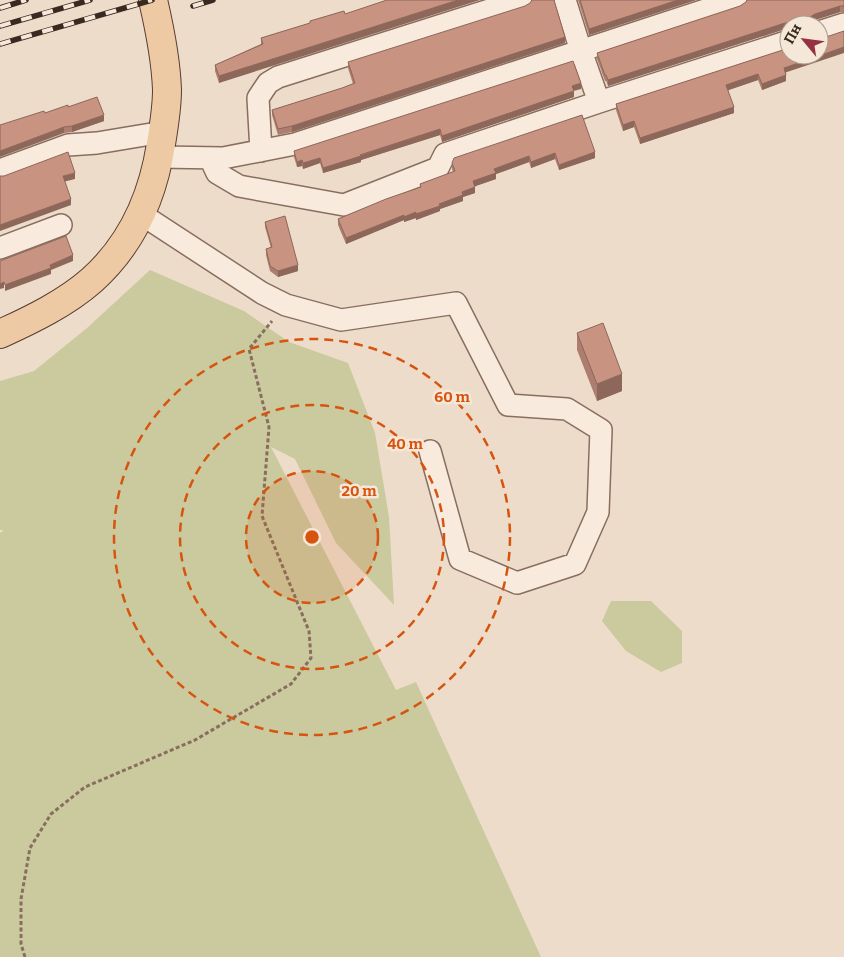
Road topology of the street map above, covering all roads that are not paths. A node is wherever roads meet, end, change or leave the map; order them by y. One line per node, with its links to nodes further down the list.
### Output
1 (153, 0): 10 (main road)
2 (521, 0): 11 (lane)
3 (565, 0): 8 (lane)
4 (736, 0): 8 (lane)
5 (844, 24): 6 (lane)
6 (829, 29)
7 (779, 44): 9 (lane)
8 (581, 50): 9 (lane); 11 (lane)
9 (599, 102): 12 (lane)
10 (161, 144): 12 (lane); 13 (lane); 14 (main road)
11 (261, 151): 12 (lane)
12 (210, 158)
13 (0, 170)
14 (141, 214): 17 (main road); 18 (lane)
15 (61, 225): 16 (lane)
16 (0, 248)
17 (0, 334)
18 (430, 451)

